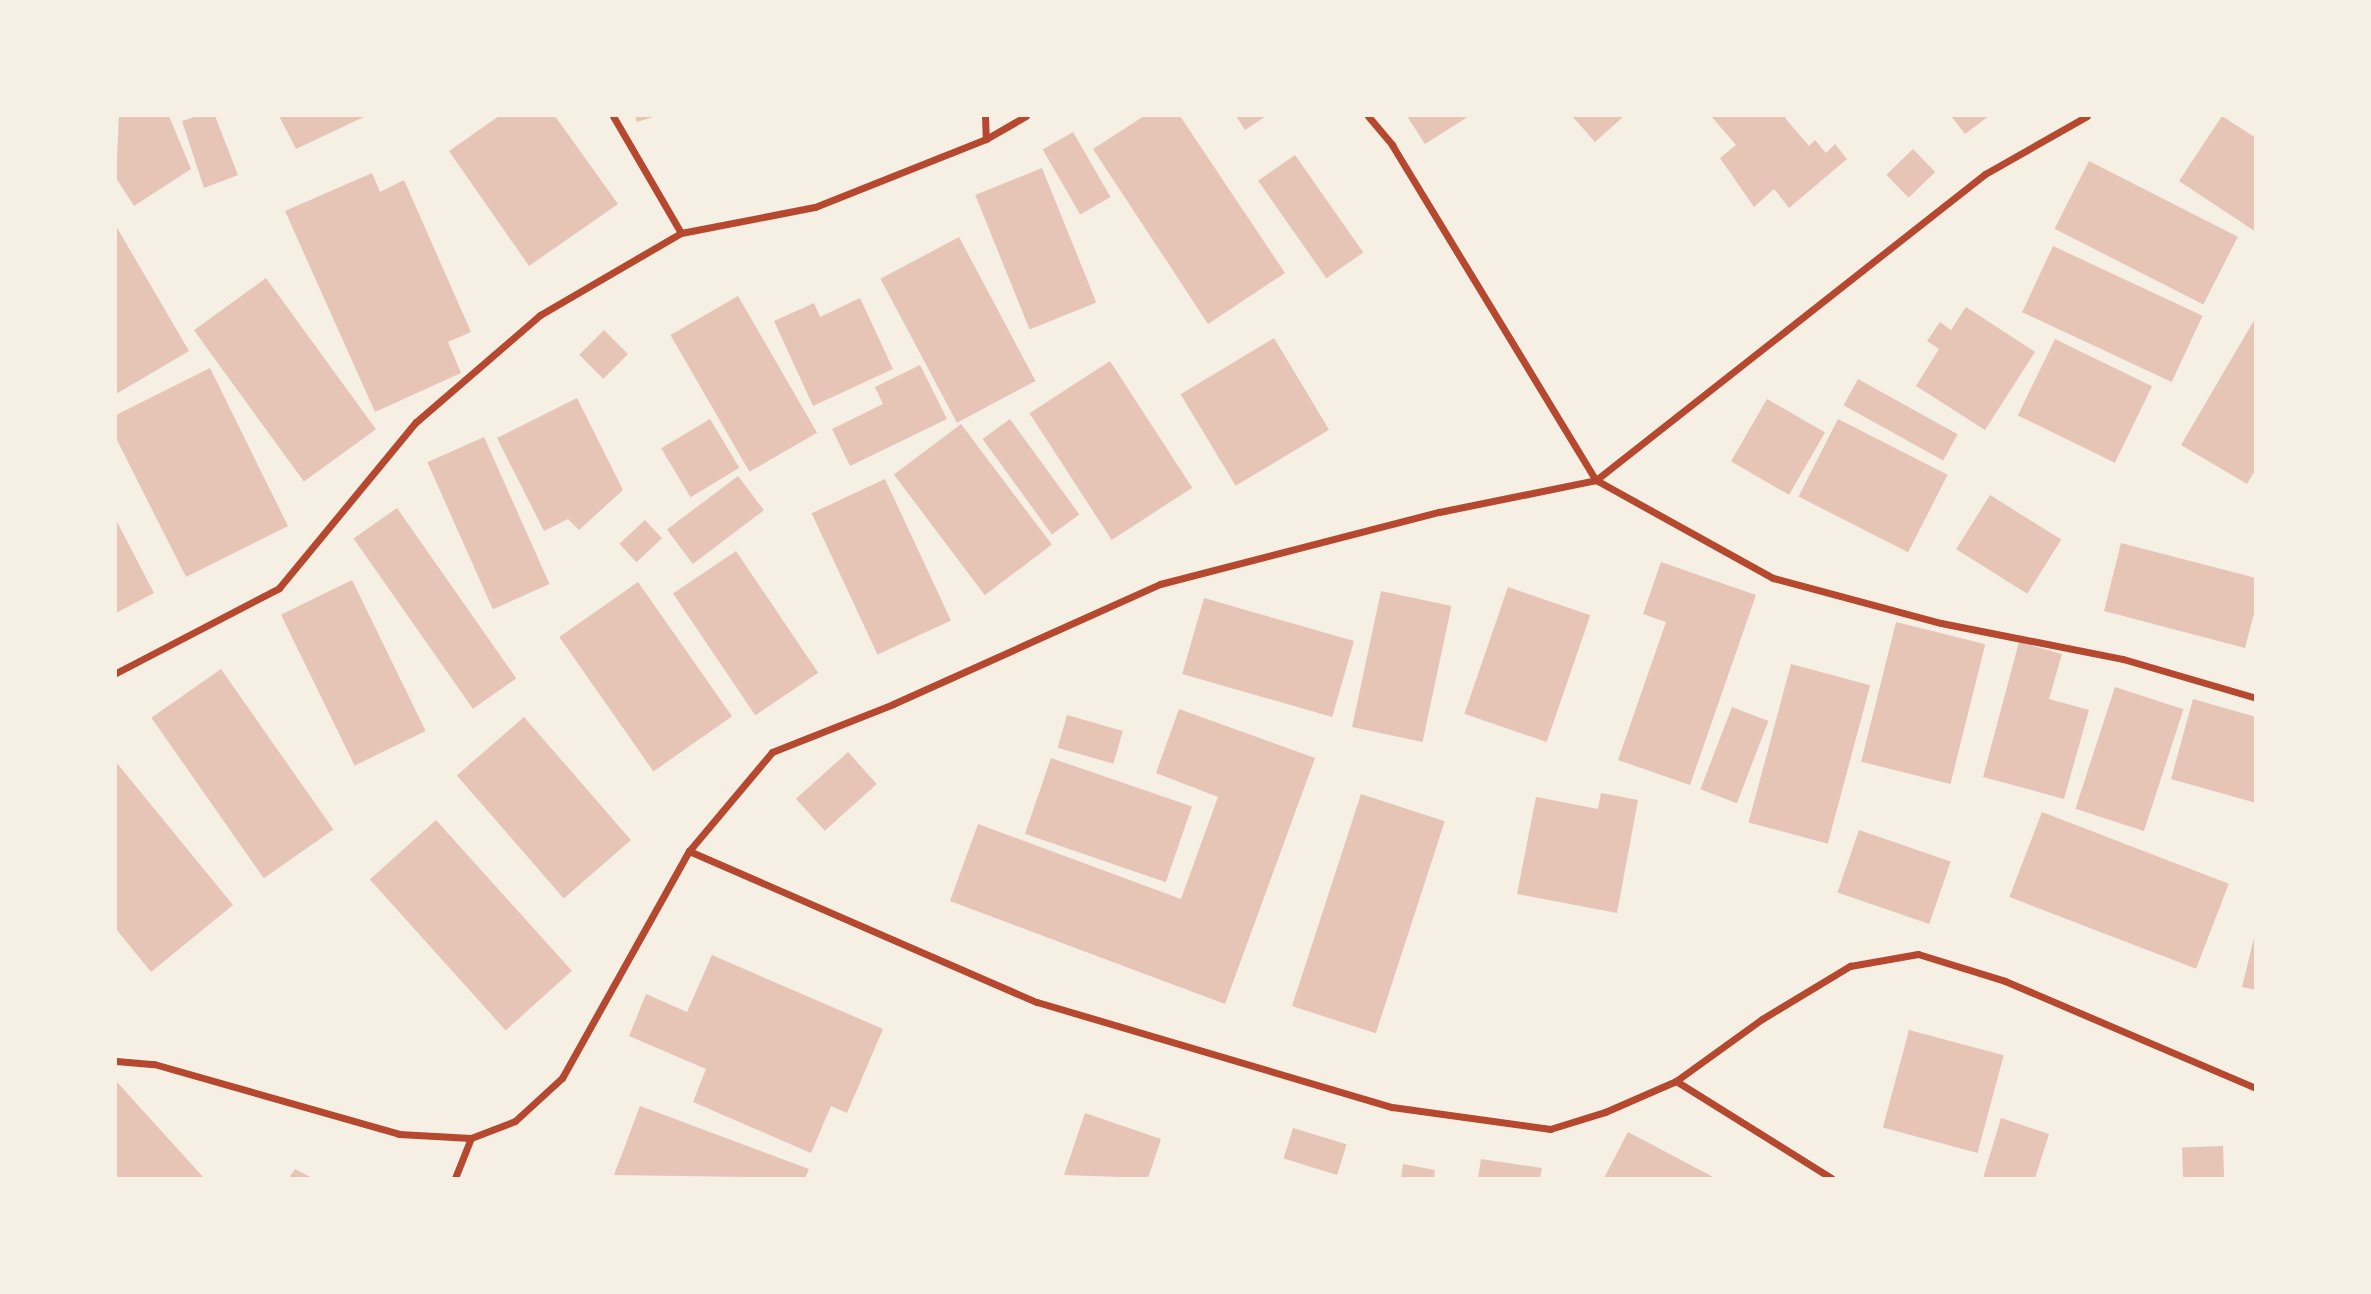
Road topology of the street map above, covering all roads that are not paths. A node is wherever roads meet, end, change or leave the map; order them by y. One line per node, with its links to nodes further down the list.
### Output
1 (613, 116): 7 (street)
2 (985, 116): 6 (street)
3 (1026, 116): 6 (street)
4 (1368, 116): 8 (street)
5 (2087, 116): 8 (street)
6 (986, 139): 7 (street)
7 (681, 233): 9 (street)
8 (1596, 481): 10 (street); 11 (street)
9 (116, 673)
10 (2256, 698)
11 (689, 851): 13 (street); 15 (street)
12 (116, 1061): 15 (street)
13 (1676, 1081): 14 (street); 17 (street)
14 (2256, 1088)
15 (471, 1138): 16 (street)
16 (455, 1178)
17 (1831, 1178)

